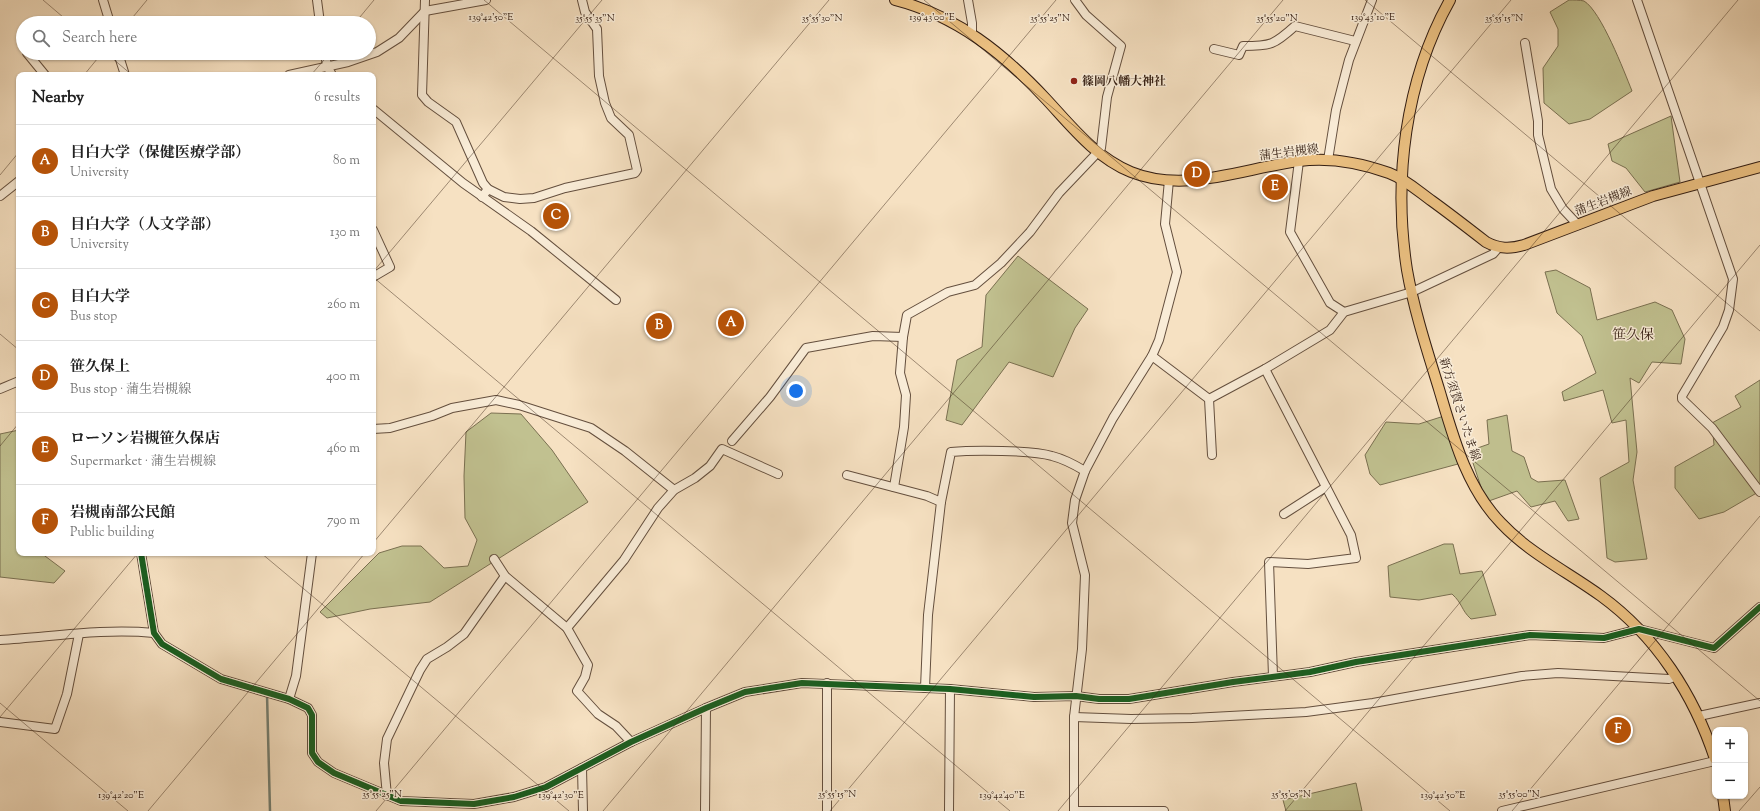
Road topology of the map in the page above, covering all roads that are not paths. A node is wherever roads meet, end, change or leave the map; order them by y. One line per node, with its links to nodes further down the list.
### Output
1 (103, 0): 13 (street)
2 (317, 0): 14 (street)
3 (425, 0): 12 (street)
4 (486, 0): 12 (street)
5 (582, 0): 38 (street)
6 (895, 0): 15 (main road, 蒲生岩槻線)
7 (968, 0): 15 (street)
8 (1075, 0): 30 (street)
9 (1372, 0): 16 (street)
10 (1450, 0): 34 (main road, 新方須賀さいたま線)
11 (1637, 0): 37 (street)
12 (425, 11): 19 (street); 38 (street)
13 (108, 16)
14 (319, 16)
15 (972, 33): 30 (main road, 蒲生岩槻線)
16 (1355, 41): 18 (street); 31 (street)
17 (1524, 43): 41 (street)
18 (1214, 49)
19 (376, 52)
20 (32, 60): 25 (street)
21 (120, 60): 26 (street)
22 (326, 60): 24 (street)
23 (352, 60): 24 (street)
24 (327, 66): 27 (street); 28 (street)
25 (42, 72)
26 (124, 72)
27 (312, 72)
28 (330, 72)
29 (376, 111): 40 (street)
30 (1098, 152): 35 (main road, 蒲生岩槻線); 48 (street)
31 (1328, 160): 32 (main road, 蒲生岩槻線); 34 (main road, 蒲生岩槻線)
32 (1299, 161): 35 (main road, 蒲生岩槻線); 47 (street)
33 (1760, 167): 37 (main road, 蒲生岩槻線)
34 (1402, 179): 43 (main road, 蒲生岩槻線); 45 (main road, 新方須賀さいたま線)
35 (1169, 180): 49 (street)
36 (16, 183): 39 (street)
37 (1699, 183): 41 (main road, 蒲生岩槻線); 63 (street)
38 (488, 189): 40 (street)
39 (0, 196)
40 (482, 197): 46 (street)
41 (1578, 225): 43 (main road, 蒲生岩槻線)
42 (376, 237): 44 (street)
43 (1499, 247): 45 (street)
44 (376, 275)
45 (1412, 292): 47 (street); 72 (main road, 新方須賀さいたま線)
46 (616, 300)
47 (1344, 312): 50 (street)
48 (903, 337): 55 (street); 60 (street)
49 (1152, 356): 53 (street); 57 (street)
50 (1265, 369): 53 (street); 61 (street)
51 (16, 382): 52 (street)
52 (0, 389)
53 (1209, 399): 56 (street)
54 (376, 429): 62 (street)
55 (732, 441)
56 (1212, 455)
57 (1086, 471): 64 (street); 81 (street)
58 (778, 474): 62 (street)
59 (848, 475): 60 (street)
60 (894, 487): 64 (street)
61 (1326, 487): 65 (street); 76 (street)
62 (674, 490): 71 (street)
63 (1760, 492)
64 (941, 502): 79 (street)
65 (1284, 514)
66 (141, 556): 74 (street)
67 (312, 556): 82 (street)
68 (494, 559): 69 (street)
69 (505, 576): 71 (street); 92 (street)
70 (1760, 607): 72 (street)
71 (567, 628): 88 (street)
72 (1639, 629): 76 (street); 77 (main road, 新方須賀さいたま線)
73 (79, 634): 74 (street); 75 (street); 87 (street)
74 (154, 634): 82 (street)
75 (0, 640)
76 (1273, 676): 81 (street)
77 (1676, 676): 85 (main road, 新方須賀さいたま線); 86 (street)
78 (827, 683): 79 (street); 84 (street); 97 (street)
79 (925, 688): 80 (street)
80 (950, 689): 81 (street); 98 (street)
81 (1076, 696): 86 (street)
82 (289, 699): 92 (street)
83 (1760, 703): 85 (street)
84 (706, 708): 88 (street); 96 (street)
85 (1699, 716): 89 (main road, 新方須賀さいたま線)
86 (1074, 717): 99 (street)
87 (0, 722)
88 (631, 742): 91 (street)
89 (1712, 752)
90 (1712, 761): 101 (street)
91 (582, 768): 94 (street); 95 (street)
92 (387, 796): 94 (street)
93 (1723, 799): 102 (main road)
94 (475, 807)
95 (583, 811)
96 (705, 811)
97 (827, 811)
98 (950, 811)
99 (1074, 811): 100 (street)
100 (1164, 811)
101 (1502, 811)
102 (1725, 811)

